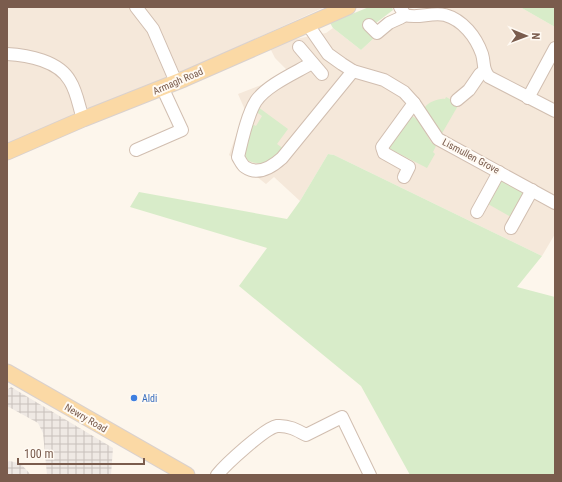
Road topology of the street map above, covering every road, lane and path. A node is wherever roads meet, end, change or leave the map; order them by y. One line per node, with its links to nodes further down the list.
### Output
1 (136, 7): 13 (street)
2 (348, 7): 4 (main road, Armagh Road)
3 (402, 11): 5 (street); 11 (street)
4 (308, 24): 10 (street, Lismullen Grove); 13 (main road, Armagh Road)
5 (369, 25)
6 (299, 47): 9 (street)
7 (555, 48): 15 (street)
8 (7, 54): 19 (street)
9 (312, 63): 10 (street); 12 (street)
10 (354, 71): 17 (street, Lismullen Grove)
11 (484, 71): 15 (street); 16 (street)
12 (322, 74)
13 (176, 82): 14 (main road, Armagh Road)
14 (162, 88): 19 (main road, Armagh Road); 20 (street)
15 (528, 98): 18 (street)
16 (457, 100)
17 (414, 103): 22 (street, Lismullen Grove); 23 (street)
18 (555, 111)
19 (83, 119): 21 (main road, Armagh Road)
20 (136, 150)
21 (7, 152)
22 (499, 172): 24 (street, Lismullen Grove); 26 (street)
23 (404, 177)
24 (532, 190): 25 (street, Lismullen Grove); 27 (street)
25 (555, 203)
26 (477, 212)
27 (512, 228)
28 (7, 372): 29 (main road, Newry Road)
29 (187, 475)
30 (217, 475): 31 (street)
31 (370, 475)

